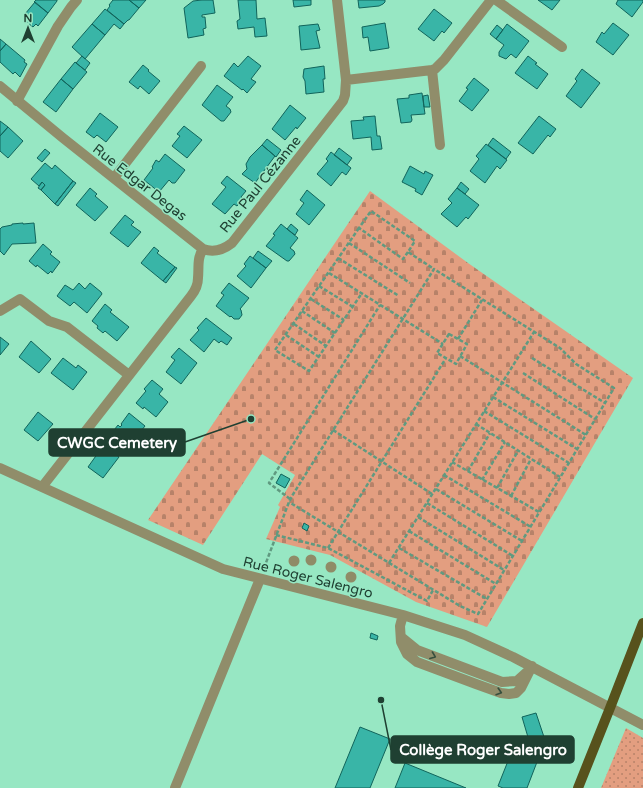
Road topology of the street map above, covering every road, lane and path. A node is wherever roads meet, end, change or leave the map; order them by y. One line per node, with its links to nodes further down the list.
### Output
1 (77, 0): 10 (street)
2 (337, 0): 8 (street, Rue Paul Cézanne)
3 (491, 0): 7 (street)
4 (496, 0): 5 (street)
5 (562, 47)
6 (201, 66): 12 (street)
7 (432, 70): 8 (street); 11 (street)
8 (346, 80): 15 (street, Rue Paul Cézanne)
9 (0, 86): 10 (street, Rue Edgar Degas)
10 (17, 100): 12 (street, Rue Edgar Degas)
11 (440, 144)
12 (114, 178): 15 (street, Rue Edgar Degas)
13 (359, 228): 14 (path); 16 (path); 16 (path)
14 (349, 243): 17 (path); 20 (path)
15 (203, 249): 44 (street)
16 (408, 252): 18 (path)
17 (338, 258): 19 (path); 23 (path)
18 (434, 270): 25 (path); 30 (path)
19 (328, 273): 21 (path); 22 (path)
20 (410, 283)
21 (320, 286): 24 (path); 27 (path)
22 (362, 293): 26 (path); 27 (path)
23 (399, 296)
24 (311, 299): 29 (path); 31 (path)
25 (482, 300): 33 (path); 36 (path)
26 (380, 305): 30 (path); 71 (path)
27 (353, 307): 31 (path)
28 (0, 311): 44 (street)
29 (302, 311): 32 (path); 34 (path)
30 (403, 319): 37 (path); 51 (path)
31 (344, 320): 34 (path)
32 (294, 324): 35 (path); 38 (path)
33 (534, 332): 45 (path); 47 (path)
34 (335, 333): 38 (path)
35 (286, 335): 40 (path); 40 (path)
36 (458, 339): 37 (path); 39 (path)
37 (442, 344): 41 (path)
38 (326, 346): 40 (path)
39 (460, 356): 41 (path); 45 (path)
40 (319, 357)
41 (446, 358): 58 (path)
42 (532, 358): 47 (path)
43 (523, 373): 49 (path)
44 (128, 375): 66 (street)
45 (502, 382): 46 (path); 53 (path)
46 (493, 397): 48 (path); 55 (path)
47 (605, 403): 49 (path)
48 (484, 411): 50 (path); 60 (path)
49 (595, 419): 53 (path)
50 (476, 424): 52 (path); 59 (path)
51 (333, 430): 58 (path); 71 (path)
52 (490, 433): 54 (path); 62 (path)
53 (586, 435): 55 (path)
54 (505, 442): 56 (path); 65 (path)
55 (578, 449): 60 (path)
56 (518, 451): 57 (path); 67 (path)
57 (531, 459): 64 (path); 70 (path)
58 (382, 462): 69 (path); 77 (path)
59 (452, 462): 62 (path); 63 (path)
60 (569, 463): 64 (path)
61 (0, 468): 66 (street, Rue Roger Salengro)
62 (468, 471): 65 (path)
63 (444, 475): 68 (path); 75 (path)
64 (560, 477): 73 (path)
65 (482, 480): 67 (path)
66 (42, 487): 85 (street, Rue Roger Salengro)
67 (498, 488): 70 (path)
68 (436, 489): 69 (path); 79 (path)
69 (432, 494): 72 (path)
70 (511, 496): 73 (path)
71 (290, 501): 77 (path); 78 (path)
72 (426, 503): 74 (path); 82 (path)
73 (539, 512): 75 (path)
74 (418, 518): 76 (path); 84 (path)
75 (531, 527): 79 (path)
76 (409, 531): 81 (path); 86 (path)
77 (338, 532): 80 (path); 83 (path)
78 (276, 535): 80 (path); 85 (path)
79 (522, 541): 82 (path)
80 (328, 548): 87 (path)
81 (399, 548): 83 (path); 88 (path)
82 (513, 556): 84 (path)
83 (389, 563): 87 (path)
84 (504, 570): 86 (path)
85 (260, 580): 89 (street, Rue Roger Salengro); 94 (street)
86 (496, 584): 88 (path)
87 (433, 590): 88 (path)
88 (487, 599)
89 (403, 615): 91 (street, Rue Roger Salengro); 91 (street, one-way to 91)
90 (643, 623): 92 (main road)
91 (532, 666): 92 (street, Rue Roger Salengro)
92 (610, 708): 93 (street, Rue Roger Salengro); 95 (main road)
93 (643, 724)
94 (175, 788)
95 (578, 788)

